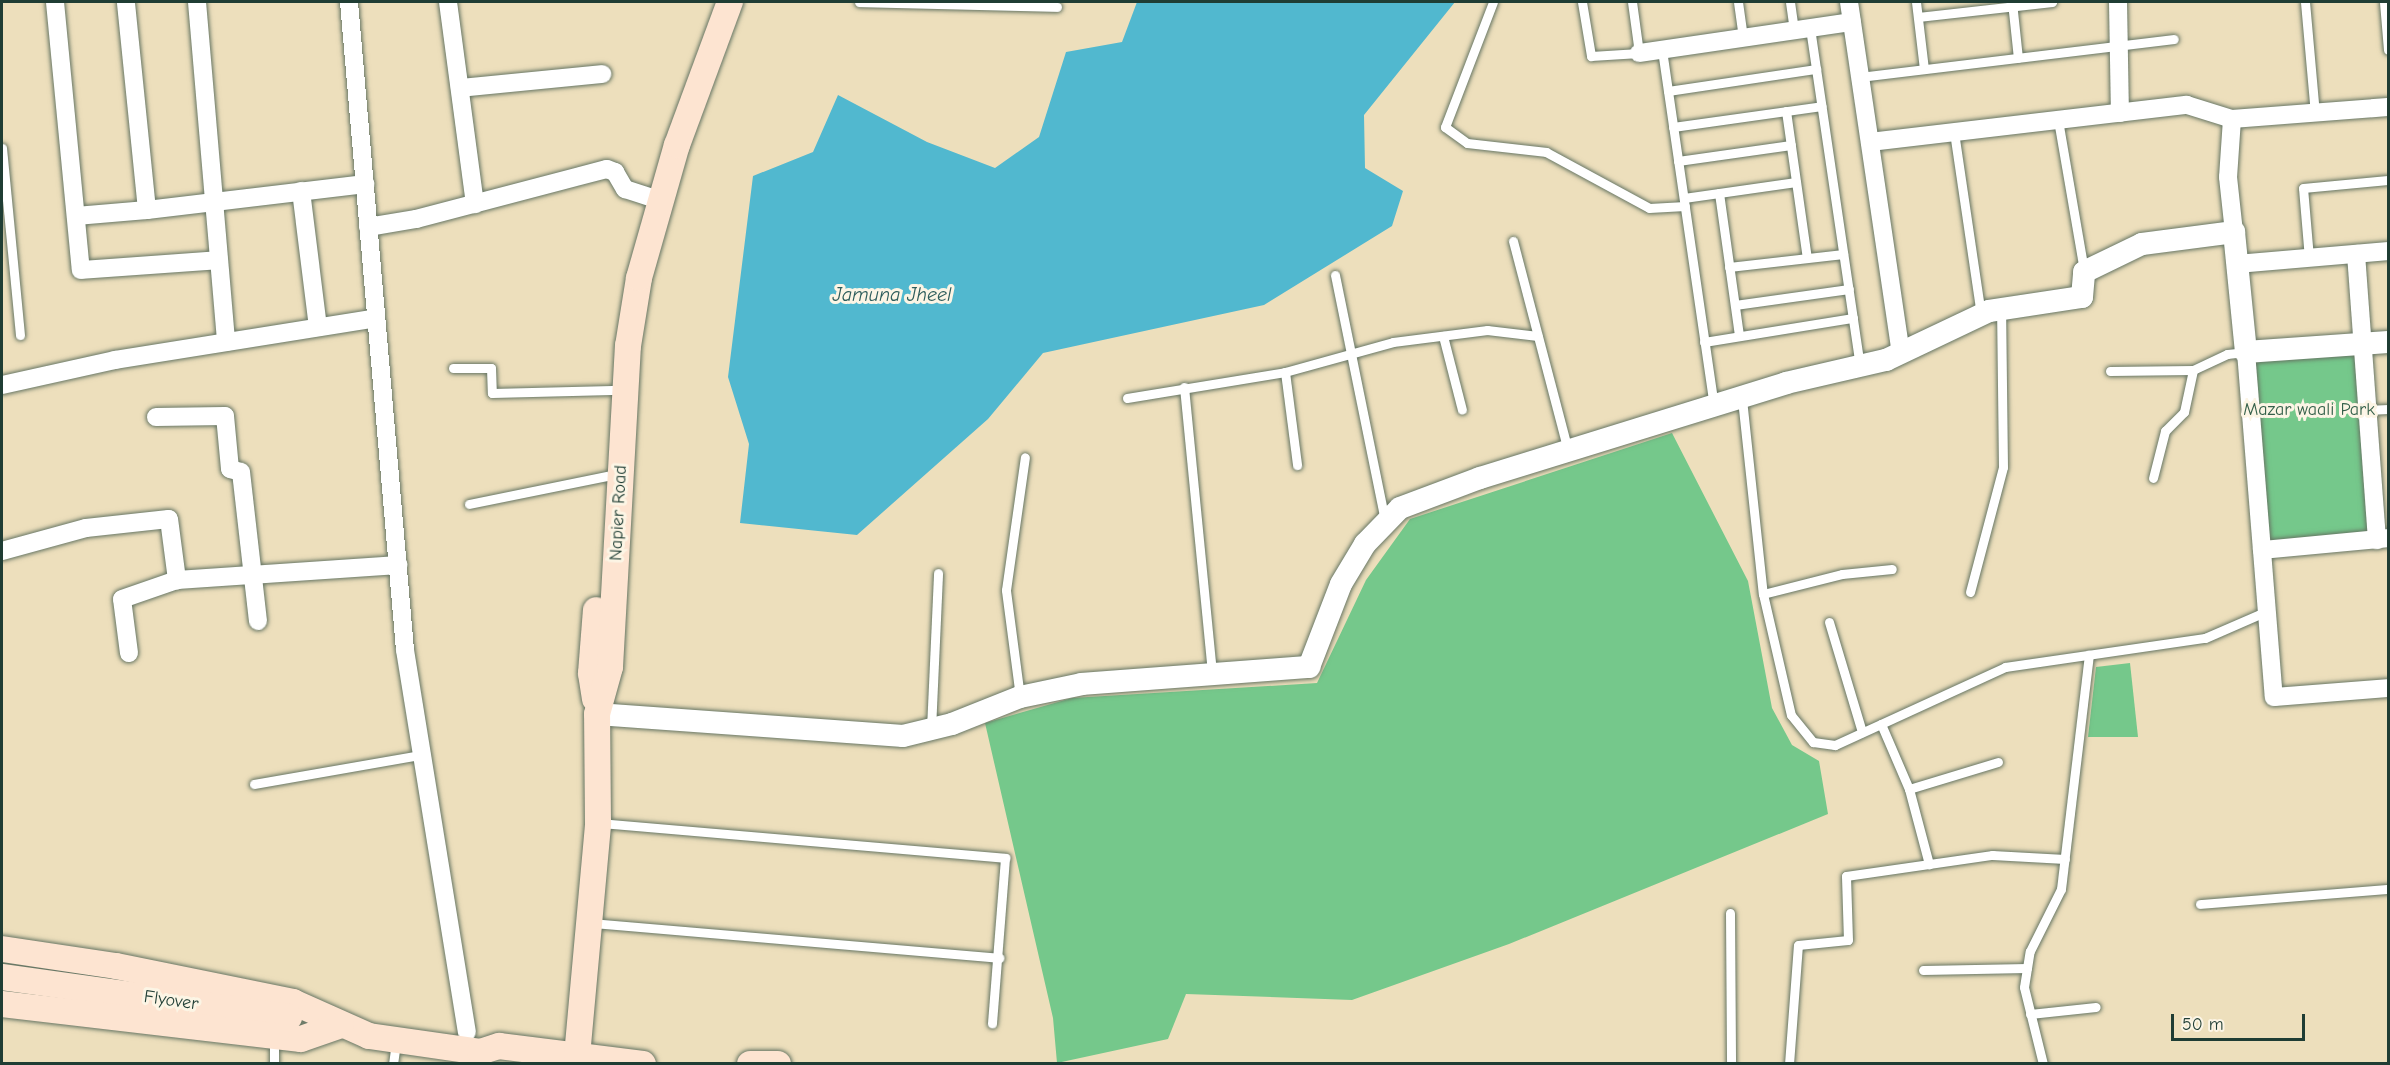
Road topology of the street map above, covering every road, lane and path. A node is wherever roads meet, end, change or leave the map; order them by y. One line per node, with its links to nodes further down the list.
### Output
1 (55, 2): 61 (street)
2 (126, 2): 60 (street)
3 (197, 2): 57 (street)
4 (349, 2): 53 (street)
5 (448, 2): 36 (street)
6 (717, 2): 56 (main road)
7 (730, 2): 56 (main road, Napier Road)
8 (859, 2): 21 (lane)
9 (1493, 2): 58 (lane)
10 (1582, 2): 30 (lane)
11 (1632, 2): 30 (lane)
12 (1738, 2): 25 (lane)
13 (1790, 2): 24 (lane)
14 (1849, 2): 23 (street)
15 (1916, 2): 22 (lane)
16 (2052, 2): 20 (lane)
17 (2118, 2): 27 (street)
18 (2305, 2): 42 (lane)
19 (2384, 2): 29 (lane)
20 (2012, 4): 22 (lane); 31 (lane)
21 (1057, 7)
22 (1918, 17): 33 (lane)
23 (1852, 21): 24 (street); 35 (street)
24 (1802, 29): 25 (street); 32 (lane)
25 (1743, 38): 28 (street)
26 (2174, 39): 27 (lane)
27 (2119, 46): 31 (lane); 41 (street)
28 (1662, 50): 30 (street); 37 (lane)
29 (2388, 50)
30 (1639, 53)
31 (2018, 58): 33 (lane)
32 (1816, 69): 37 (lane); 38 (lane)
33 (1924, 69): 35 (lane)
34 (602, 74): 36 (street)
35 (1860, 77): 47 (street)
36 (460, 88): 59 (street)
37 (1668, 91): 45 (lane)
38 (1822, 106): 40 (lane); 66 (lane)
39 (2388, 107): 42 (street)
40 (1786, 111): 45 (lane); 48 (lane)
41 (2120, 113): 43 (street); 44 (street)
42 (2314, 113): 43 (street)
43 (2232, 119): 63 (street)
44 (2058, 120): 46 (street); 75 (lane)
45 (1673, 127): 50 (lane)
46 (1954, 132): 47 (street); 79 (lane)
47 (1870, 142): 93 (street)
48 (1791, 146): 50 (lane); 52 (lane)
49 (2, 148): 73 (lane)
50 (1678, 161): 58 (lane)
51 (2388, 180): 69 (lane)
52 (1796, 182): 55 (lane); 68 (lane)
53 (365, 184): 54 (street); 62 (street)
54 (301, 191): 57 (street); 82 (street)
55 (1719, 193): 58 (lane); 72 (lane)
56 (654, 198): 59 (street); 101 (main road); 134 (main road, Napier Road)
57 (214, 201): 60 (street); 70 (street)
58 (1684, 202): 88 (lane)
59 (475, 204): 62 (street)
60 (147, 210): 61 (street)
61 (76, 216): 70 (street)
62 (368, 227): 80 (street)
63 (2234, 232): 71 (street); 75 (street)
64 (1513, 242): 85 (lane)
65 (2388, 251): 67 (street)
66 (1844, 254): 68 (lane); 77 (lane)
67 (2356, 254): 69 (street); 90 (street)
68 (1807, 258): 72 (lane)
69 (2309, 258): 71 (street)
70 (219, 260): 87 (street)
71 (2237, 264): 91 (street)
72 (1729, 267): 78 (lane)
73 (13, 269): 74 (lane); 83 (lane)
74 (2, 270)
75 (2084, 272): 79 (street)
76 (1335, 275): 92 (lane)
77 (1849, 289): 78 (lane); 81 (lane)
78 (1735, 305): 86 (lane)
79 (1991, 312): 93 (street); 124 (lane)
80 (376, 318): 82 (street); 119 (street)
81 (1853, 318): 86 (lane); 94 (lane)
82 (318, 327): 87 (street)
83 (20, 335)
84 (1443, 336): 85 (lane); 92 (lane); 106 (lane)
85 (1538, 336): 109 (lane)
86 (1739, 336): 88 (lane)
87 (226, 342): 99 (street)
88 (1704, 342): 104 (lane)
89 (2388, 342): 90 (street)
90 (2362, 344): 91 (street); 107 (street)
91 (2246, 352): 96 (lane); 117 (street)
92 (1353, 353): 98 (lane); 115 (lane)
93 (1901, 353): 94 (street)
94 (1860, 366): 102 (street)
95 (453, 368): 101 (lane)
96 (2193, 370): 97 (lane); 113 (lane)
97 (2110, 371)
98 (1285, 372): 100 (lane); 111 (lane)
99 (2, 385)
100 (1184, 387): 103 (lane); 131 (lane)
101 (612, 390): 112 (main road)
102 (1742, 397): 104 (street); 125 (lane)
103 (1126, 398)
104 (1714, 406): 109 (street)
105 (2388, 409): 107 (lane)
106 (1462, 410)
107 (2367, 410): 116 (street)
108 (156, 417): 122 (street)
109 (1568, 451): 115 (street)
110 (1024, 457): 133 (lane)
111 (1297, 465)
112 (607, 476): 114 (lane); 134 (main road)
113 (2153, 478)
114 (470, 504)
115 (1385, 523): 131 (street)
116 (2383, 539): 117 (street)
117 (2262, 550): 126 (street)
118 (2, 551): 123 (street)
119 (398, 565): 122 (street); 138 (street)
120 (1892, 569): 125 (lane)
121 (938, 573): 136 (lane)
122 (252, 576): 123 (street); 127 (street)
123 (177, 580): 129 (street)
124 (1971, 592)
125 (1764, 594): 137 (lane)
126 (2267, 611): 130 (lane); 132 (street)
127 (258, 621)
128 (1829, 622): 137 (lane)
129 (129, 653)
130 (2090, 655): 135 (lane); 143 (lane)
131 (1212, 675): 133 (street)
132 (2388, 688)
133 (1020, 697): 136 (street)
134 (597, 714): 136 (street); 142 (main road, Napier Road)
135 (1881, 724): 137 (lane); 141 (lane)
136 (931, 729)
137 (1862, 732)
138 (421, 755): 140 (lane); 162 (street)
139 (1998, 762): 141 (lane)
140 (254, 784)
141 (1909, 789): 144 (lane)
142 (598, 823): 148 (main road, Napier Road); 150 (lane)
143 (2065, 859): 144 (lane); 151 (lane)
144 (1929, 864): 169 (lane)
145 (2388, 889): 146 (lane)
146 (2200, 904)
147 (1730, 913): 168 (lane)
148 (590, 923): 150 (lane); 161 (main road, Napier Road)
149 (2, 949): 158 (main road)
150 (999, 958): 157 (lane)
151 (2027, 968): 152 (lane); 156 (lane)
152 (1923, 970)
153 (2, 977): 158 (main road, Flyover)
154 (2, 1004): 159 (main road)
155 (2096, 1007): 156 (lane)
156 (2030, 1014): 170 (lane)
157 (993, 1023)
158 (349, 1026): 159 (main road); 160 (main road); 163 (main road)
159 (274, 1036): 164 (lane)
160 (427, 1036): 162 (main road); 163 (main road)
161 (578, 1047): 162 (main road); 165 (main road)
162 (470, 1049)
163 (395, 1052)
164 (274, 1064)
165 (643, 1064)
166 (750, 1064): 167 (main road)
167 (778, 1064)
168 (1731, 1064)
169 (1790, 1064)
170 (2043, 1064)

